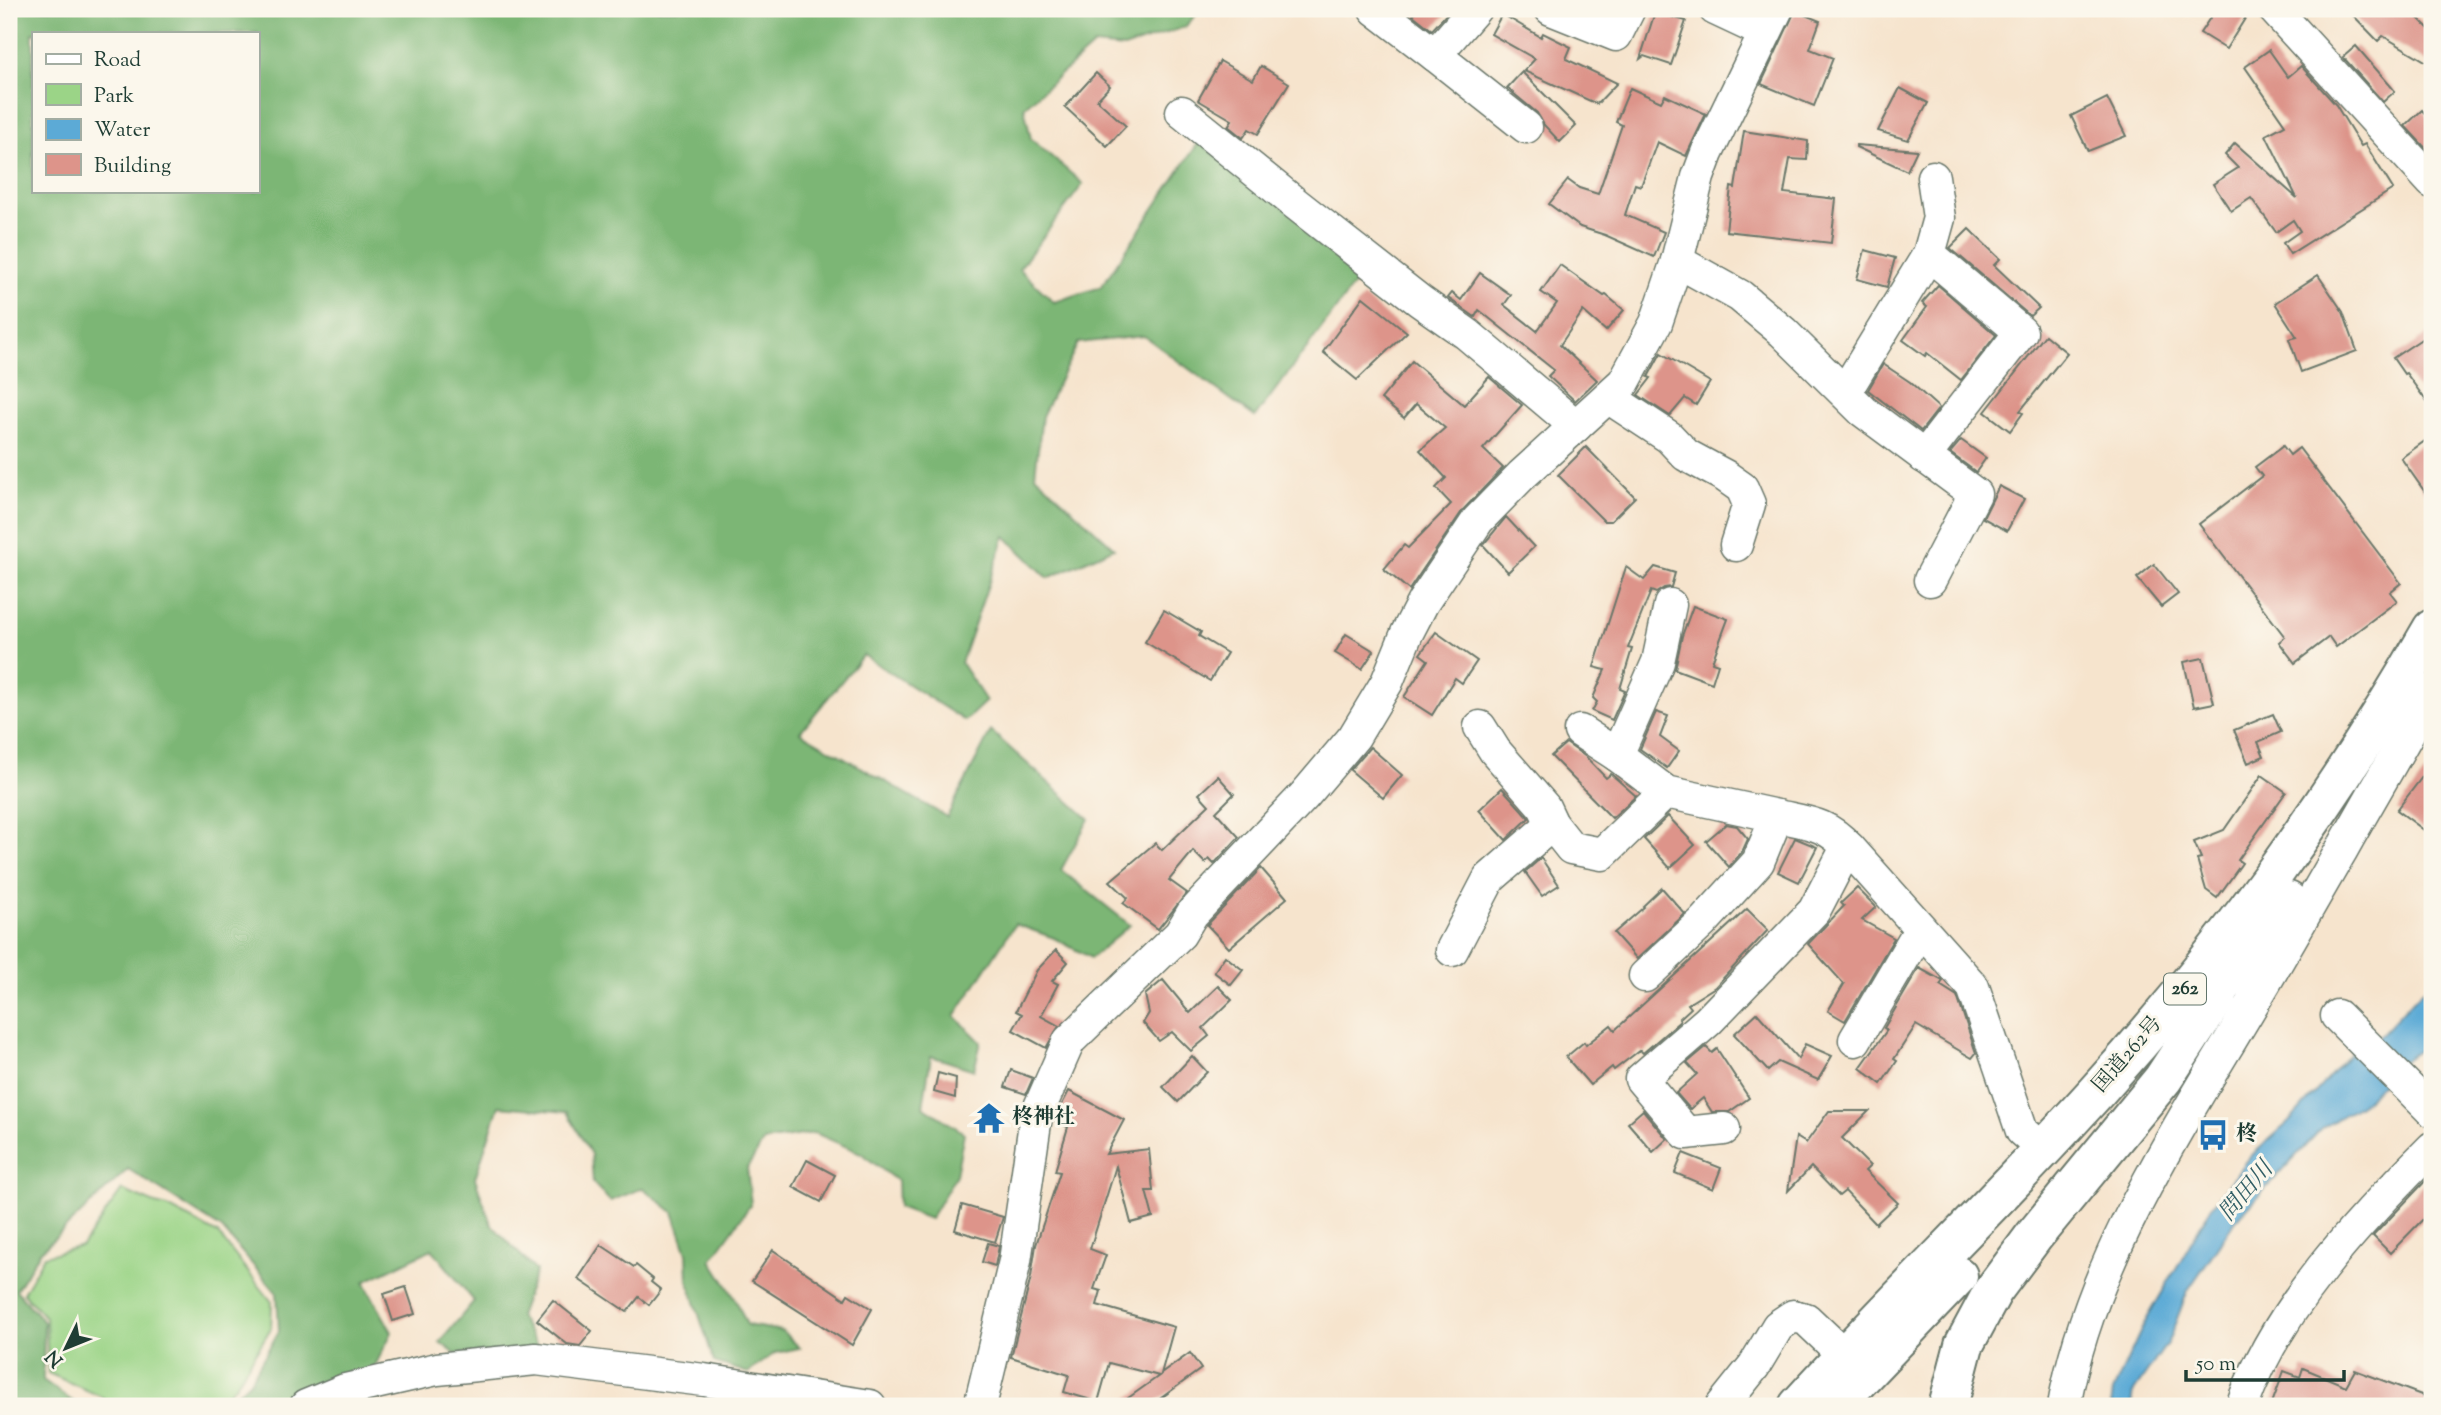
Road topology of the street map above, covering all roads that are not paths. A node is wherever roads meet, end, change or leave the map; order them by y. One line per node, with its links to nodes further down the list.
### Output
1 (1375, 9): 8 (street)
2 (1475, 9): 8 (street)
3 (1551, 9): 4 (street)
4 (1629, 9)
5 (1715, 9): 7 (street)
6 (2274, 9): 12 (street)
7 (1770, 20): 14 (street)
8 (1435, 55): 10 (street)
9 (1182, 112): 17 (street)
10 (1526, 127)
11 (1933, 177): 13 (street)
12 (2432, 182)
13 (1929, 254): 15 (street); 18 (street)
14 (1677, 261): 15 (street); 16 (street)
15 (1845, 392): 18 (street)
16 (1608, 397): 17 (street); 19 (street)
17 (1576, 426): 45 (street)
18 (1924, 457): 20 (street)
19 (1736, 545)
20 (1930, 580)
21 (1670, 605): 27 (street)
22 (2432, 629): 41 (highway, 国道262号 / 262)
23 (2432, 683): 35 (highway, 国道262号 / 262)
24 (2432, 690): 51 (street)
25 (1480, 727): 30 (street)
26 (1580, 731): 27 (street)
27 (1617, 755): 28 (street)
28 (1665, 792): 29 (street); 30 (street)
29 (1777, 817): 31 (street); 34 (street)
30 (1552, 824): 33 (street)
31 (1849, 848): 32 (street); 39 (street)
32 (1920, 930): 37 (street); 41 (street)
33 (1452, 950)
34 (1645, 976)
35 (2229, 978): 49 (highway, 国道262号 / 262); 50 (highway)
36 (2340, 1020): 38 (street)
37 (1855, 1040)
38 (2432, 1111)
39 (1724, 1129)
40 (2432, 1148): 52 (street)
41 (2044, 1150): 42 (highway, 国道262号 / 262)
42 (1838, 1348): 46 (street); 47 (highway); 48 (highway)
43 (306, 1406): 44 (street)
44 (870, 1406)
45 (980, 1406)
46 (1722, 1406)
47 (1767, 1406)
48 (1798, 1406)
49 (1834, 1406)
50 (1948, 1406)
51 (2064, 1406)
52 (2242, 1406)

